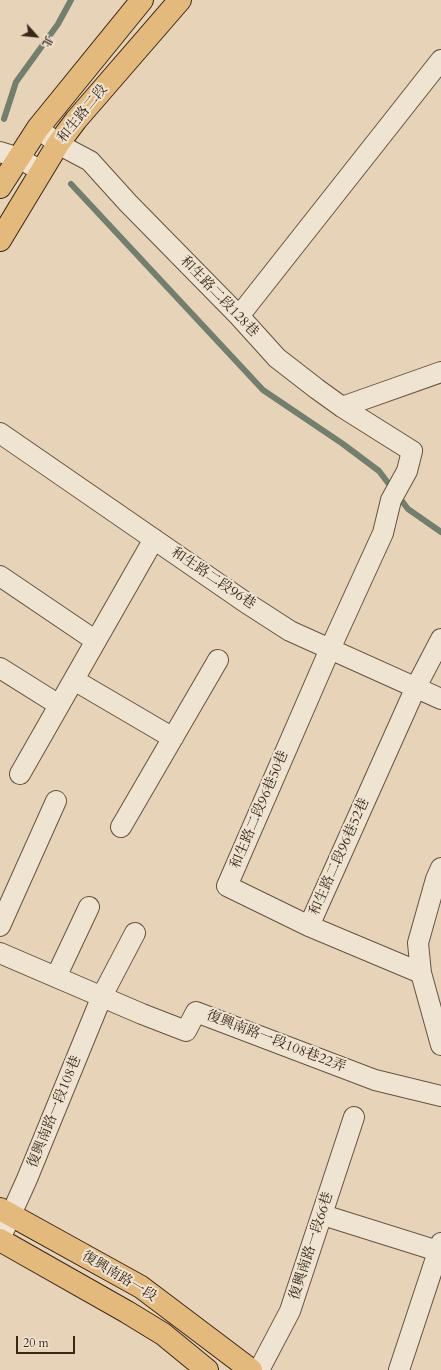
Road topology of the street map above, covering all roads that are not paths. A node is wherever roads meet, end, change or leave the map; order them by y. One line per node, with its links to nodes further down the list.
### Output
1 (142, 0): 4 (main road, 和生路二段)
2 (180, 0): 5 (main road, 和生路二段)
3 (441, 60): 10 (street)
4 (38, 128): 5 (street, 和生路二段128巷); 6 (main road, 和生路二段)
5 (58, 144): 7 (main road, 和生路二段); 10 (street, 和生路二段128巷)
6 (9, 155): 7 (street); 8 (main road, 和生路二段)
7 (41, 171): 9 (main road, 和生路二段)
8 (0, 187)
9 (0, 240)
10 (239, 316): 12 (street, 和生路二段128巷)
11 (441, 372): 12 (street)
12 (342, 407): 18 (street, 和生路二段128巷)
13 (0, 433): 14 (street, 和生路二段96巷)
14 (154, 539): 17 (street); 18 (street, 和生路二段96巷)
15 (0, 576): 17 (street)
16 (441, 639): 22 (street, 和生路二段96巷52巷)
17 (96, 641): 21 (street)
18 (330, 649): 22 (street, 和生路二段96巷); 32 (street, 和生路二段96巷50巷)
19 (218, 660): 25 (street)
20 (0, 668): 24 (street)
21 (74, 680): 24 (street); 25 (street)
22 (416, 687): 23 (street, 和生路二段96巷); 32 (street, 和生路二段96巷52巷)
23 (441, 699)
24 (59, 705): 26 (street)
25 (173, 738): 28 (street)
26 (20, 774)
27 (56, 801): 31 (street)
28 (121, 827)
29 (441, 868): 35 (street)
30 (88, 907): 36 (street)
31 (0, 926)
32 (309, 926): 35 (street, 和生路二段96巷52巷)
33 (135, 933): 37 (street, 復興南路一段108巷)
34 (0, 953): 36 (street)
35 (421, 974): 38 (street)
36 (56, 977): 37 (street)
37 (102, 996): 39 (street, 復興南路一段108巷22弄); 42 (street, 復興南路一段108巷)
38 (441, 1045)
39 (441, 1096)
40 (354, 1117): 41 (street, 復興南路一段66巷)
41 (323, 1215): 43 (street); 46 (street, 復興南路一段66巷)
42 (3, 1226): 44 (main road, 復興南路一段); 45 (main road, 復興南路一段)
43 (440, 1249): 47 (street)
44 (208, 1370)
45 (251, 1370)
46 (259, 1370)
47 (399, 1370)

